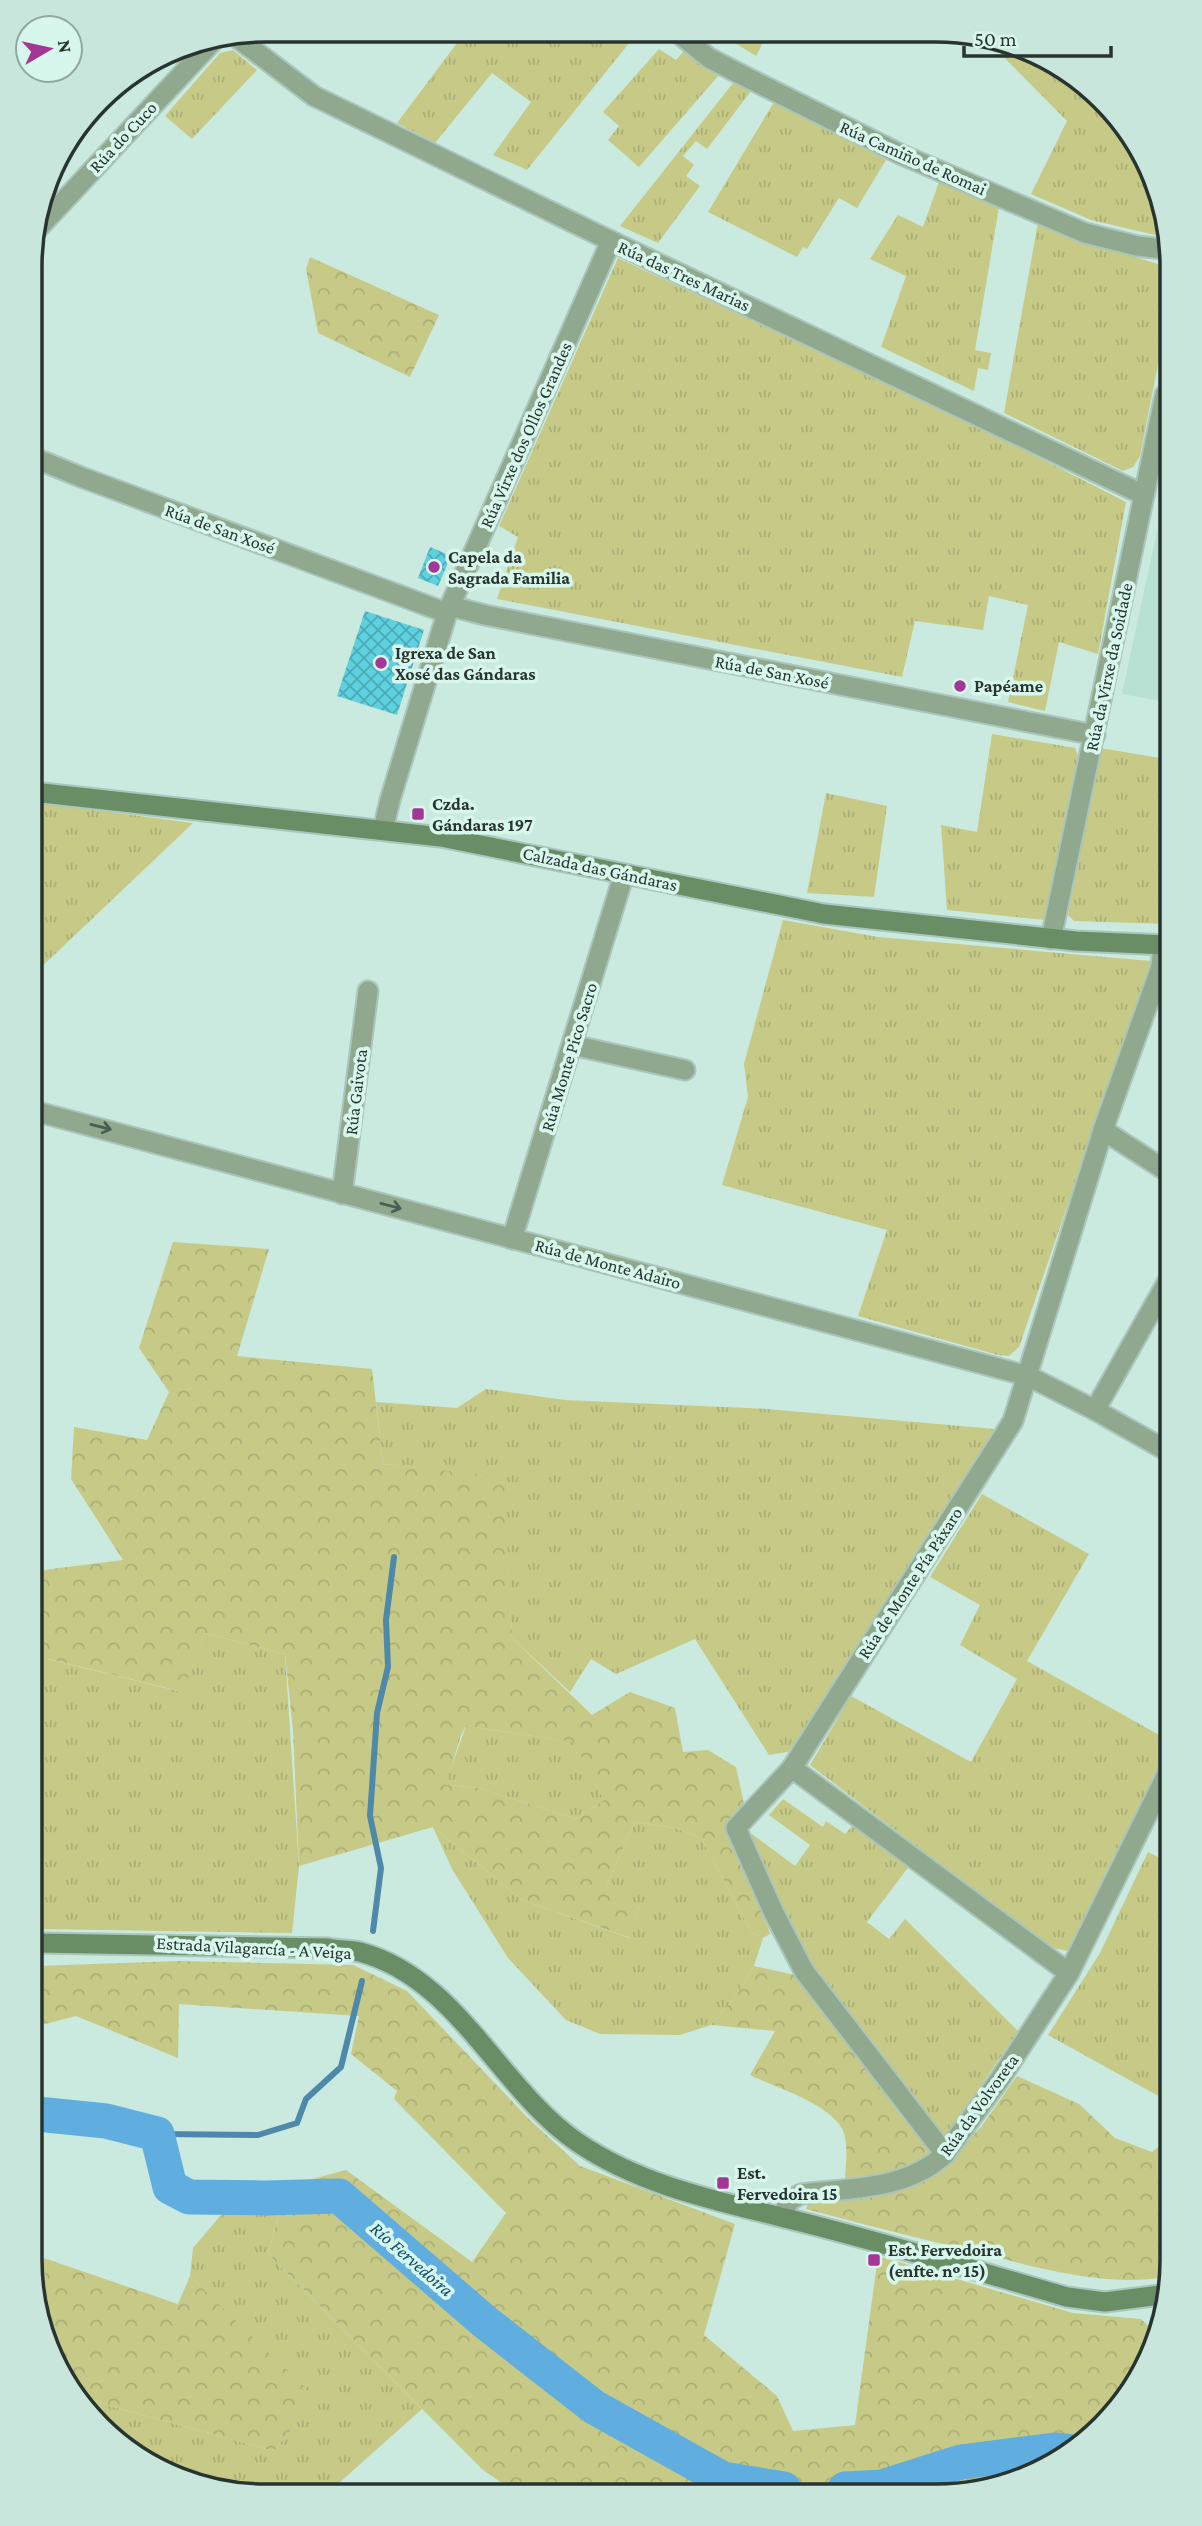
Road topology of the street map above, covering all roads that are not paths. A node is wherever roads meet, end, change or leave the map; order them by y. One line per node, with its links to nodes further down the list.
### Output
1 (691, 42): 6 (street, Rúa Camiño de Romai)
2 (245, 43): 5 (street, Rúa das Tres Marias)
3 (203, 52): 4 (street, Rúa do Cuco)
4 (48, 218)
5 (611, 241): 9 (street, Rúa das Tres Marias); 10 (street, Rúa Virxe dos Ollos Grandes)
6 (1159, 248)
7 (1160, 419): 9 (street, Rúa da Virxe da Soidade)
8 (42, 461): 10 (street, Rúa de San Xosé)
9 (1144, 495): 11 (street, Rúa da Virxe da Soidade)
10 (449, 610): 11 (street, Rúa de San Xosé); 13 (street, Rúa Virxe dos Ollos Grandes)
11 (1095, 735): 15 (street, Rúa da Virxe da Soidade)
12 (42, 793): 13 (main road, Calzada das Gándaras)
13 (383, 831): 14 (main road, Calzada das Gándaras)
14 (624, 874): 15 (main road, Calzada das Gándaras); 19 (street, Rúa Monte Pico Sacro)
15 (1051, 939): 16 (main road, Calzada das Gándaras)
16 (1160, 945)
17 (1160, 970): 22 (street, Rúa de Monte Pía Páxaro)
18 (368, 991): 24 (street, Rúa Gaivota)
19 (572, 1045): 20 (street); 25 (street, Rúa Monte Pico Sacro)
20 (685, 1070)
21 (42, 1113): 24 (street, Rúa de Monte Adairo, one-way to 24)
22 (1103, 1130): 23 (street); 27 (street, Rúa de Monte Pía Páxaro)
23 (1160, 1167)
24 (342, 1194): 25 (street, Rúa de Monte Adairo, one-way to 25)
25 (512, 1239): 27 (street, Rúa de Monte Adairo)
26 (1160, 1295): 28 (street)
27 (1028, 1376): 28 (street, Rúa de Monte Adairo); 30 (street, Rúa de Monte Pía Páxaro)
28 (1096, 1410): 29 (street, Rúa de Monte Adairo)
29 (1160, 1447)
30 (792, 1768): 33 (street); 34 (street, Rúa de Monte Pía Páxaro)
31 (1160, 1788): 33 (street, Rúa da Volvoreta)
32 (42, 1943): 35 (main road, Estrada Vilagarcía - A Veiga)
33 (1069, 1973): 34 (street, Rúa da Volvoreta)
34 (945, 2154): 35 (street, Rúa da Volvoreta)
35 (785, 2218): 36 (main road, Estrada Vilagarcía - A Veiga)
36 (1157, 2295)

